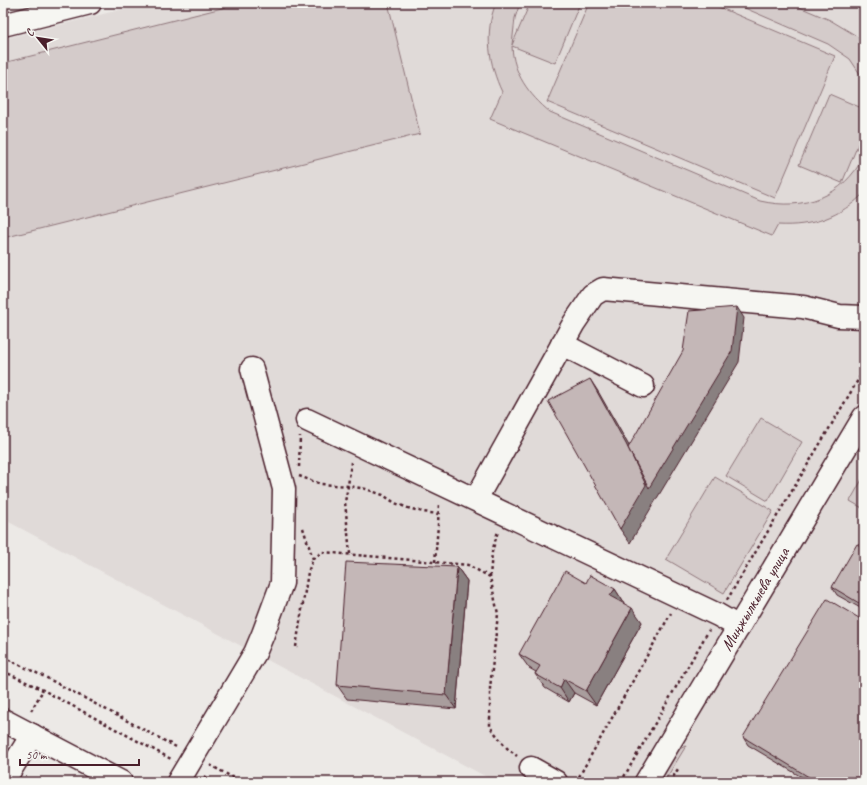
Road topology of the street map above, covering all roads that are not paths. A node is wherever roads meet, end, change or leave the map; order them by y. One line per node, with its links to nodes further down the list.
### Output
1 (90, 3): 2 (street)
2 (3, 25)
3 (864, 317): 4 (street)
4 (562, 344): 6 (street); 9 (street)
5 (252, 369): 13 (street)
6 (643, 386)
7 (864, 416): 10 (street, Миңжылкыева улица)
8 (307, 420): 9 (street)
9 (476, 499): 10 (street)
10 (739, 627): 18 (street, Миңжылкыева улица)
11 (3, 720): 12 (street)
12 (32, 735): 15 (street); 16 (street)
13 (186, 768)
14 (531, 768): 17 (street)
15 (3, 782)
16 (121, 782)
17 (556, 782)
18 (646, 782)

